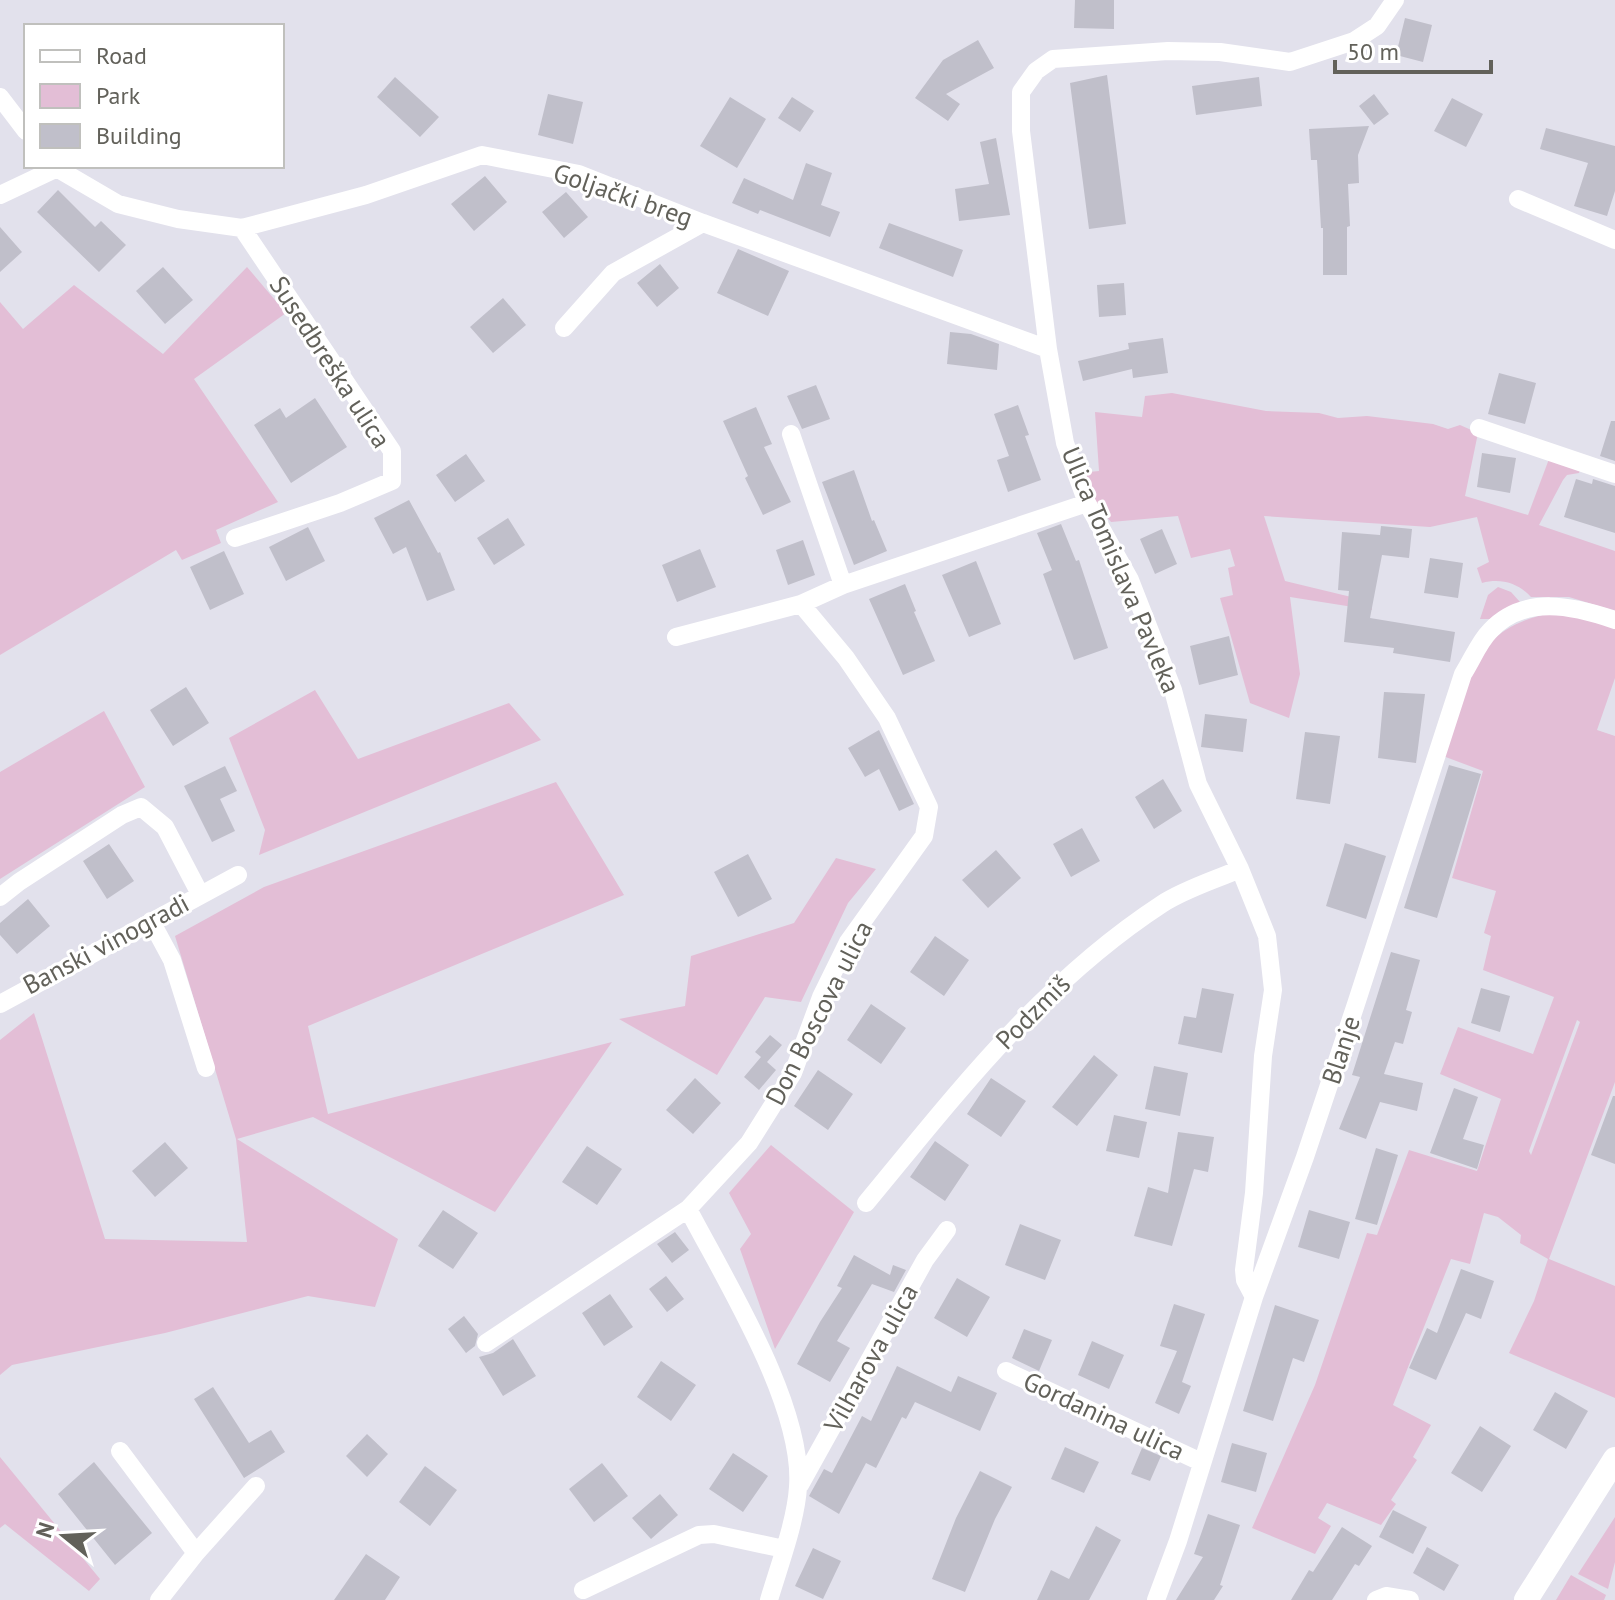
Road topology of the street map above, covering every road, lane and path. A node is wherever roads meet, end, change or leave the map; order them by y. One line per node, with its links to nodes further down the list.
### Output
1 (1395, 0): 11 (street, Ulica Tomislava Pavleka)
2 (0, 97): 3 (street)
3 (24, 128)
4 (54, 168): 5 (street, Goljački breg); 8 (street, Goljački breg)
5 (0, 195)
6 (1518, 199): 9 (street)
7 (703, 223): 8 (street, Goljački breg); 10 (street); 11 (street, Goljački breg)
8 (242, 228): 16 (street, Susedbreška ulica)
9 (1615, 240)
10 (564, 328)
11 (1048, 349): 15 (street, Ulica Tomislava Pavleka)
12 (1479, 428): 14 (street)
13 (791, 434): 17 (street)
14 (1615, 474)
15 (1087, 503): 17 (street); 21 (street, Ulica Tomislava Pavleka)
16 (235, 538)
17 (843, 585): 18 (street)
18 (801, 604): 20 (street); 29 (street, Don Boscova ulica)
19 (1615, 620): 31 (street, Blanje)
20 (676, 637)
21 (1240, 869): 28 (street, Podzmiš); 31 (street, Ulica Tomislava Pavleka)
22 (238, 875): 23 (street, Banski vinogradi)
23 (200, 894): 24 (street, Banski vinogradi); 25 (street, Banski vinogradi)
24 (0, 897)
25 (151, 921): 26 (street, Banski vinogradi); 27 (street)
26 (4, 994)
27 (206, 1068)
28 (866, 1203)
29 (688, 1209): 32 (street, Don Boscova ulica); 38 (street)
30 (947, 1230): 38 (street, Vilharova ulica)
31 (1254, 1297): 36 (street, Blanje)
32 (486, 1343)
33 (1006, 1371): 36 (street, Gordanina ulica)
34 (120, 1451): 40 (street)
35 (1615, 1459): 47 (street)
36 (1201, 1462): 44 (street, Blanje)
37 (256, 1486): 40 (street)
38 (798, 1488): 39 (street)
39 (784, 1549): 41 (street); 43 (street)
40 (196, 1553): 42 (street)
41 (583, 1590)
42 (159, 1600)
43 (769, 1600)
44 (1156, 1600)
45 (1376, 1600): 46 (street)
46 (1410, 1600)
47 (1526, 1600)

